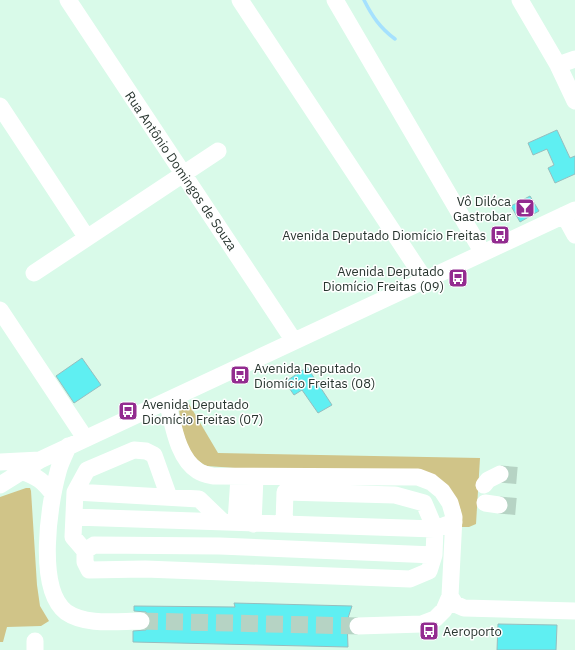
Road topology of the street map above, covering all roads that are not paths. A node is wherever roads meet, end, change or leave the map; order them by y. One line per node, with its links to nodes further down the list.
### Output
1 (68, 0): 10 (street, Rua Antônio Domingos de Souza)
2 (240, 0): 16 (street)
3 (335, 0): 14 (street)
4 (520, 0): 6 (street)
5 (575, 59): 6 (street)
6 (558, 65): 7 (street)
7 (575, 101)
8 (0, 106): 13 (street)
9 (218, 152): 10 (street)
10 (184, 175): 13 (street); 18 (street, Rua Antônio Domingos de Souza)
11 (569, 212): 12 (street); 14 (street)
12 (575, 235)
13 (87, 238): 15 (street)
14 (483, 253): 16 (street)
15 (34, 273)
16 (426, 280): 18 (street)
17 (0, 310): 20 (street)
18 (294, 341): 19 (street)
19 (166, 401): 20 (street); 24 (street)
20 (84, 438): 21 (street)
21 (68, 446): 22 (street); 28 (street)
22 (9, 466): 25 (street); 28 (street)
23 (500, 474): 26 (street)
24 (247, 477): 31 (street); 32 (street); 33 (street)
25 (0, 485)
26 (484, 485)
27 (75, 492): 29 (street); 29 (street); 30 (street)
28 (53, 494): 40 (street)
29 (169, 497): 31 (street)
30 (74, 517): 31 (street); 36 (street)
31 (230, 522): 33 (street)
32 (454, 522): 35 (street); 38 (street)
33 (253, 524): 34 (street)
34 (284, 524): 35 (street); 35 (street)
35 (435, 528): 37 (street)
36 (85, 551): 37 (street); 37 (street)
37 (434, 555)
38 (450, 596): 39 (street); 41 (street)
39 (575, 611)
40 (140, 621)
41 (358, 626)

